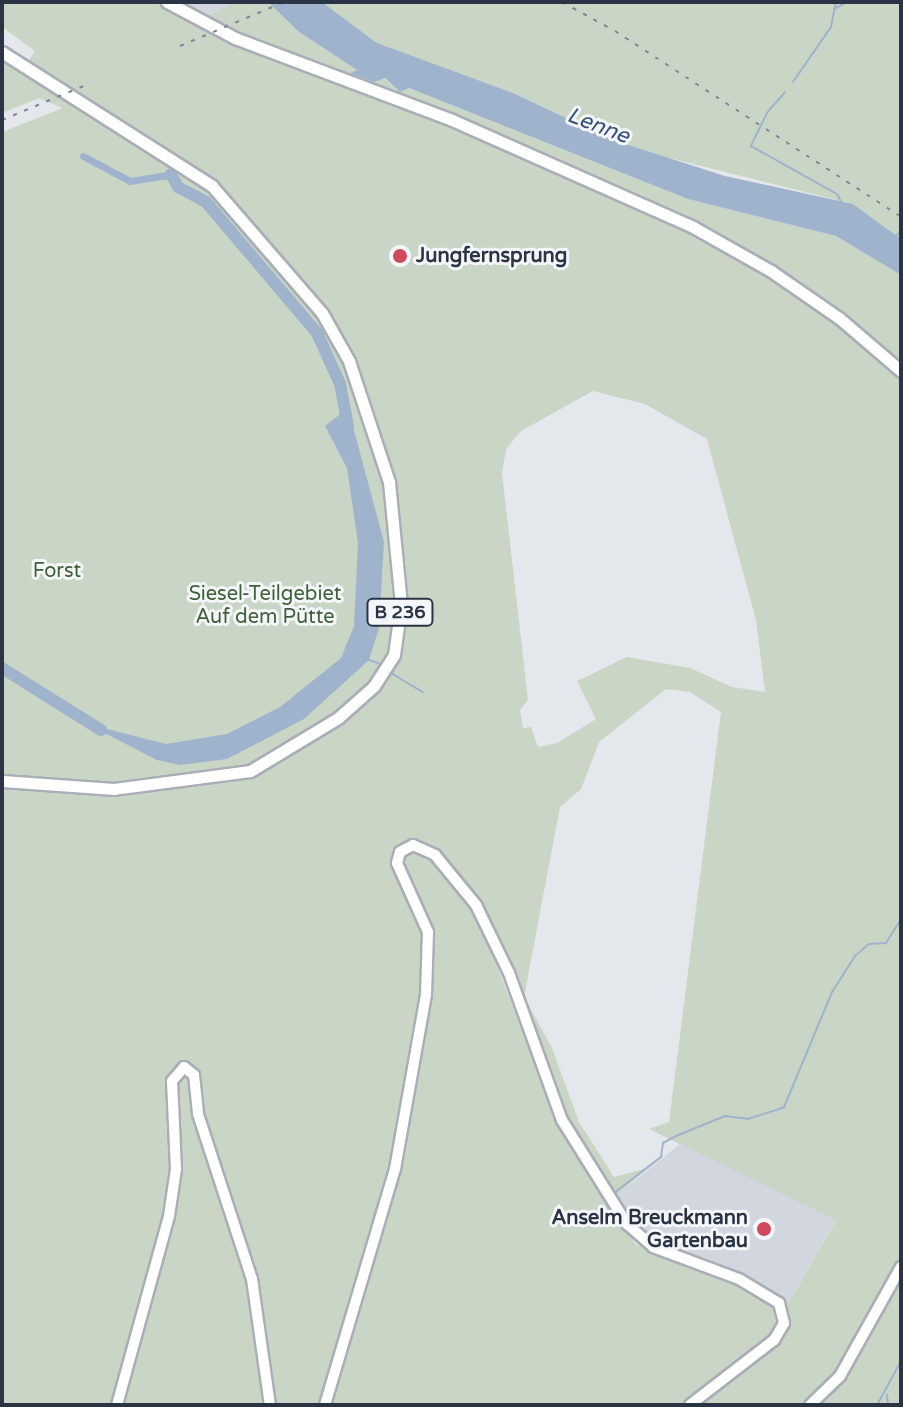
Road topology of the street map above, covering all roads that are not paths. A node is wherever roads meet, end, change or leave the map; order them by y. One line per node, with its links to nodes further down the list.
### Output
1 (167, 2): 3 (main road)
2 (2, 52): 4 (main road, B 236)
3 (901, 371)
4 (2, 781)
5 (901, 1267): 10 (main road)
6 (117, 1405): 7 (main road)
7 (270, 1405)
8 (325, 1405): 9 (main road)
9 (690, 1405)
10 (810, 1405)

